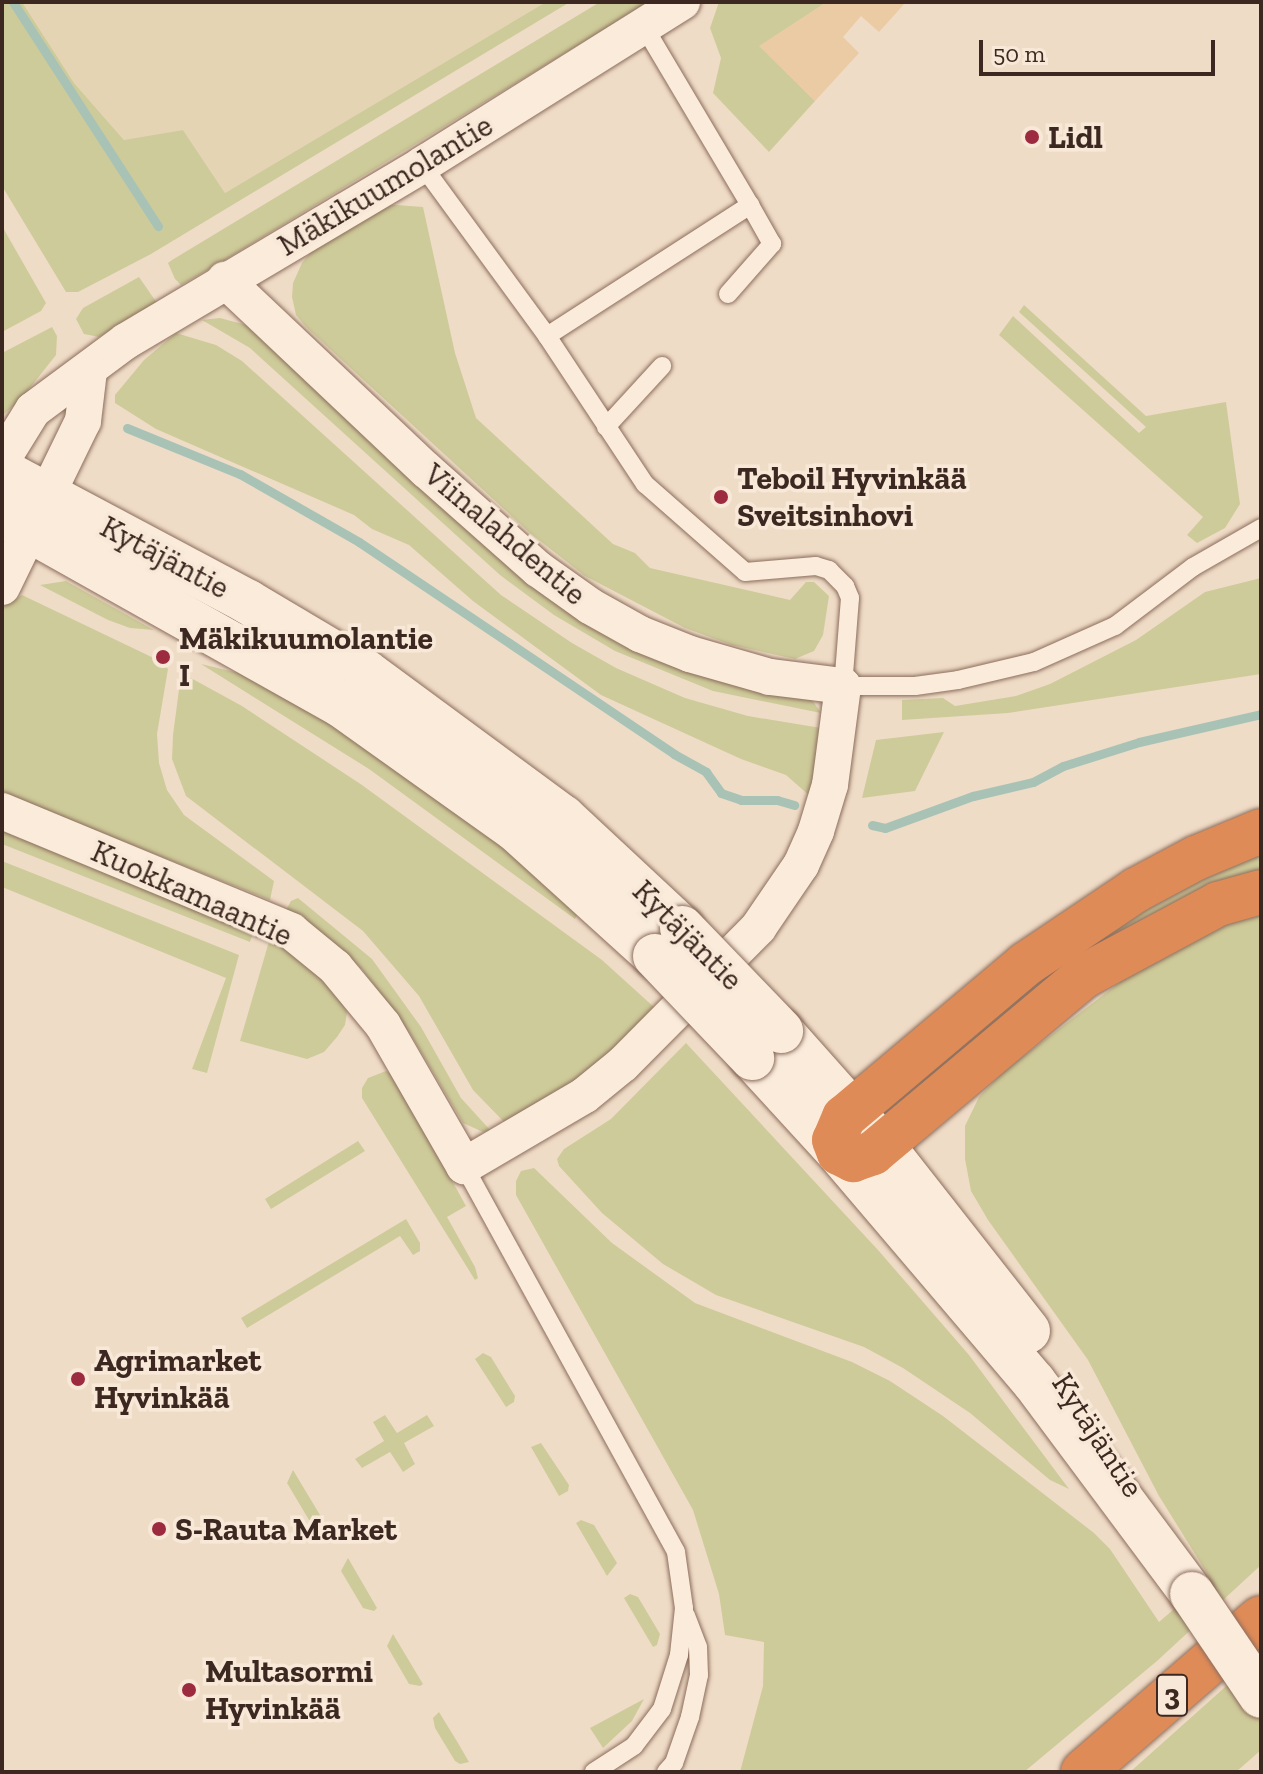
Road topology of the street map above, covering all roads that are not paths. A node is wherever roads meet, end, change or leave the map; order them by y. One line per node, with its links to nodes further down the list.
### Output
1 (682, 2): 2 (street, Mäkikuumolantie)
2 (643, 25): 3 (street, Mäkikuumolantie); 4 (lane)
3 (422, 165): 5 (street, Mäkikuumolantie); 7 (lane)
4 (750, 205): 6 (lane); 7 (lane)
5 (225, 280): 9 (street, Mäkikuumolantie); 16 (street, Viinalahdentie)
6 (728, 294)
7 (547, 336): 10 (lane)
8 (662, 366): 10 (lane)
9 (89, 371): 11 (street, Mäkikuumolantie); 13 (street)
10 (606, 427): 16 (lane)
11 (2, 460)
12 (2, 471): 13 (street, Kytäjäntie)
13 (28, 513): 15 (street); 20 (street, Kytäjäntie, bridge)
14 (1261, 528): 16 (lane)
15 (2, 587)
16 (843, 686): 24 (street)
17 (2, 811): 24 (street, Kuokkamaantie)
18 (1261, 831): 21 (highway)
19 (1261, 892): 22 (highway)
20 (767, 1045): 21 (street, Kytäjäntie); 23 (street, Kytäjäntie)
21 (851, 1110): 22 (street, Kytäjäntie); 23 (highway)
22 (883, 1146): 23 (highway); 25 (street, Kytäjäntie)
23 (839, 1153): 25 (street, Kytäjäntie)
24 (464, 1166): 26 (lane)
25 (1192, 1594): 28 (street, Kytäjäntie, bridge)
26 (684, 1608): 29 (lane); 30 (lane)
27 (1261, 1618): 31 (highway, 3)
28 (1261, 1696)
29 (594, 1772)
30 (666, 1772)
31 (1083, 1772)

